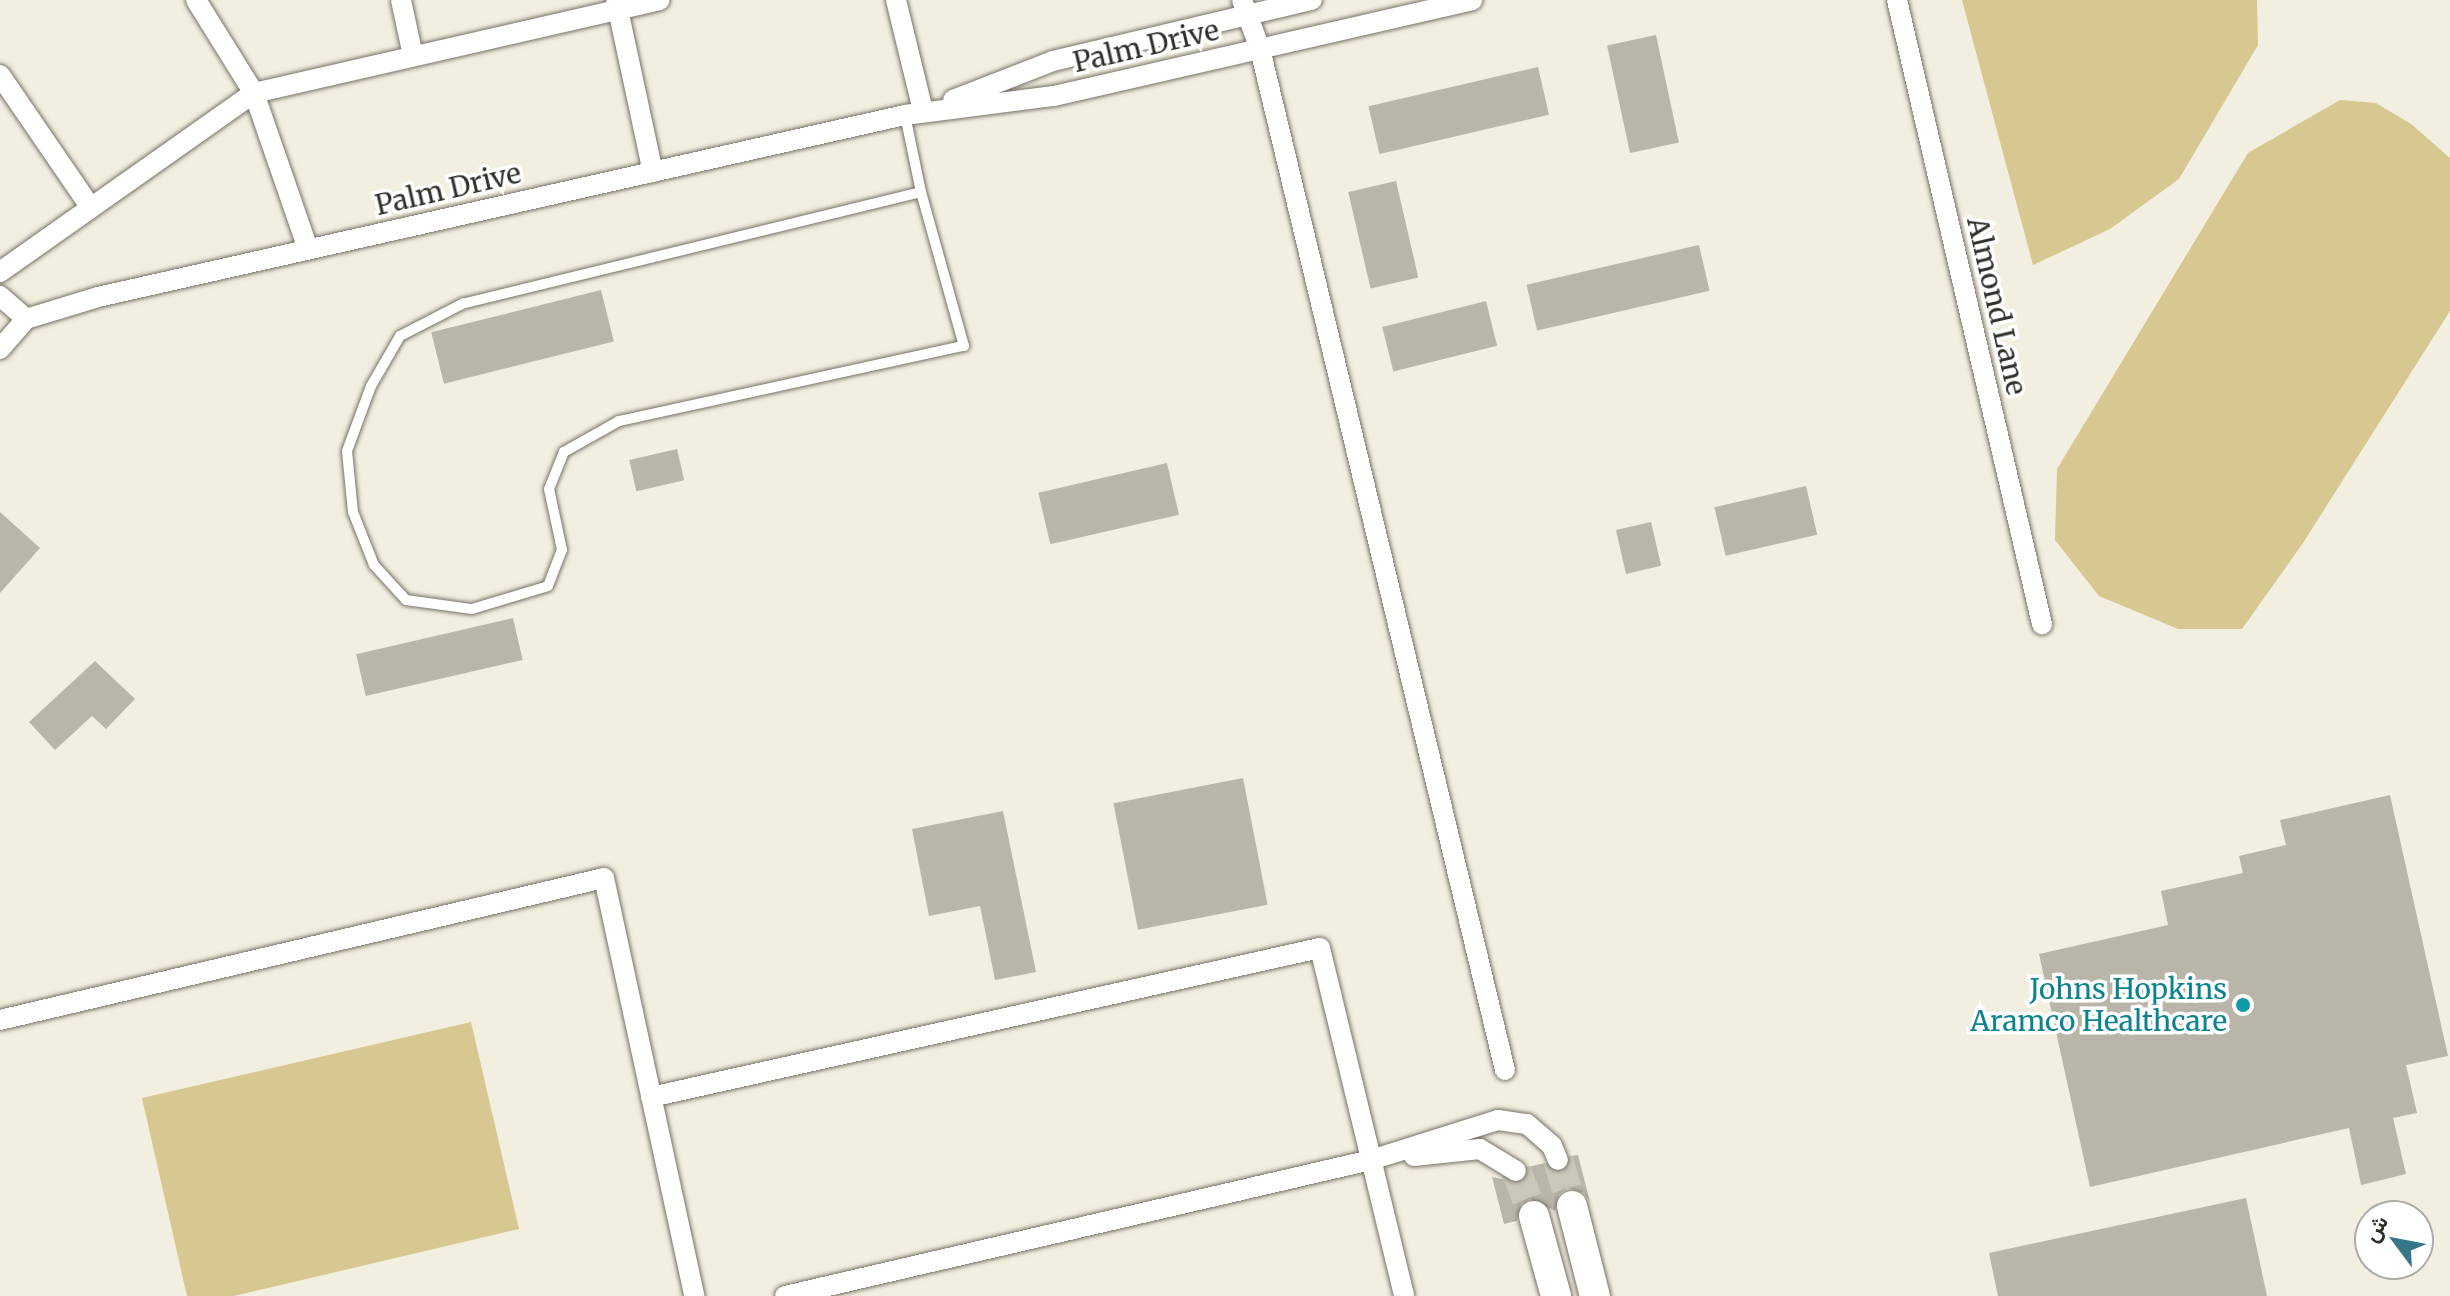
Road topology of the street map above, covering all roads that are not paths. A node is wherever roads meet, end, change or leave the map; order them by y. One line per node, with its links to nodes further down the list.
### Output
1 (196, 0): 13 (street)
2 (401, 0): 11 (street)
3 (659, 0): 8 (street)
4 (896, 0): 14 (street)
5 (1312, 0): 9 (street, Palm Drive)
6 (1472, 0): 10 (street, Palm Drive)
7 (1897, 0): 23 (street, Almond Lane)
8 (617, 5): 11 (street); 15 (street)
9 (1244, 8): 10 (street); 14 (street, Palm Drive)
10 (1260, 49): 14 (street, Palm Drive); 25 (street)
11 (413, 56): 13 (street)
12 (0, 75): 17 (street)
13 (254, 93): 17 (street); 18 (street)
14 (914, 113): 15 (street, Palm Drive); 16 (lane)
15 (653, 172): 18 (street, Palm Drive)
16 (921, 192): 16 (lane)
17 (91, 208): 19 (street)
18 (308, 249): 21 (street, Palm Drive)
19 (0, 272)
20 (0, 296): 21 (street)
21 (26, 319): 22 (street)
22 (0, 349)
23 (2042, 624)
24 (0, 1020): 26 (street)
25 (1505, 1070)
26 (651, 1097): 27 (street); 34 (street)
27 (1371, 1160): 28 (street); 29 (street); 35 (street); 36 (street)
28 (1558, 1160)
29 (1516, 1171)
30 (1572, 1206): 32 (main road)
31 (1534, 1216): 33 (main road)
32 (1582, 1247): 33 (street); 38 (main road)
33 (1546, 1257): 37 (main road)
34 (694, 1296)
35 (785, 1296)
36 (1404, 1296)
37 (1556, 1296)
38 (1595, 1296)

